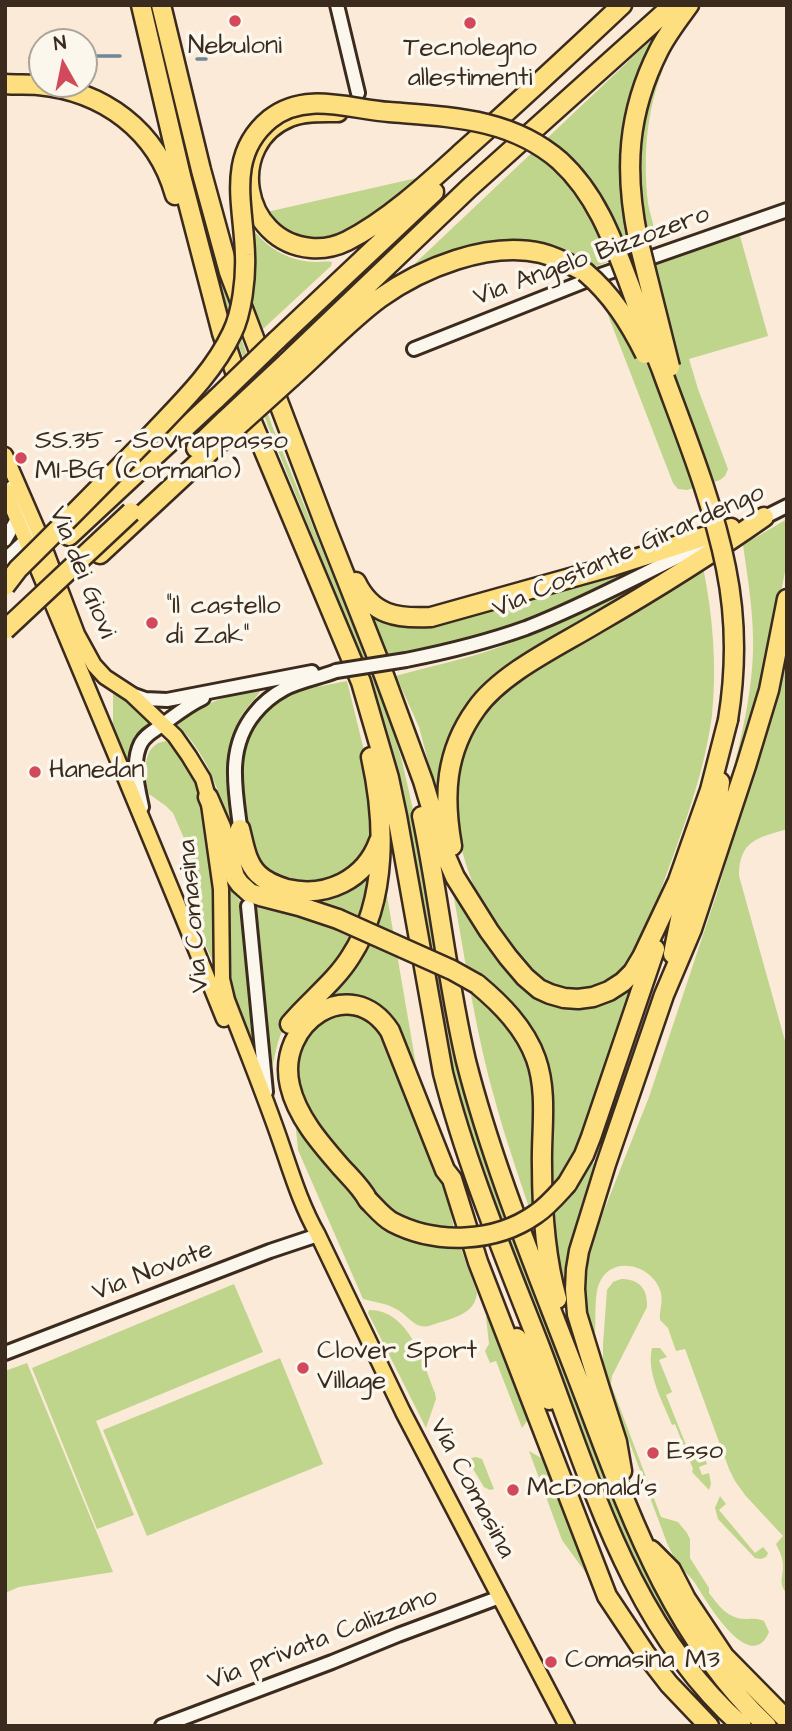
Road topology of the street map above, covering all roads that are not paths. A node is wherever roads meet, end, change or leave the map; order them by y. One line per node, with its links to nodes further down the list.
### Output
1 (141, 5): 12 (highway)
2 (161, 5): 23 (highway)
3 (337, 5): 9 (street)
4 (622, 5): 10 (highway, bridge)
5 (634, 5): 28 (highway, bridge)
6 (673, 5): 14 (highway)
7 (689, 5): 16 (highway, bridge)
8 (5, 85): 12 (highway)
9 (358, 93)
10 (372, 111): 16 (highway, bridge); 27 (highway, bridge)
11 (787, 210): 13 (street, Via Angelo Bizzozero)
12 (207, 279): 34 (highway)
13 (414, 349)
14 (289, 370): 15 (highway, bridge); 16 (highway, bridge)
15 (227, 427): 30 (highway, bridge); 30 (highway)
16 (683, 429): 37 (highway, bridge)
17 (5, 455): 33 (main road, Via dei Giovi)
18 (5, 471): 25 (street)
19 (5, 489): 22 (main road, Via dei Giovi)
20 (787, 506): 21 (street, Via Costante Girardengo)
21 (764, 517): 23 (highway); 31 (street, Via Costante Girardengo, bridge); 45 (highway)
22 (17, 519): 24 (street); 25 (main road, Via dei Giovi)
23 (327, 530): 36 (highway)
24 (5, 540)
25 (26, 540): 26 (street); 35 (main road, Via dei Giovi)
26 (5, 560)
27 (5, 586)
28 (5, 597)
29 (787, 599): 47 (highway)
30 (5, 630)
31 (336, 671): 32 (street, Via Costante Girardengo); 41 (street)
32 (243, 685): 33 (street, Via Costante Girardengo); 38 (street, Via Costante Girardengo)
33 (131, 694): 38 (main road, Via Comasina)
34 (367, 704): 42 (highway); 55 (highway)
35 (96, 709): 40 (main road, Via Comasina)
36 (397, 714): 45 (highway); 53 (highway)
37 (728, 720): 44 (highway); 47 (highway)
38 (163, 724): 39 (main road, Via Comasina); 40 (street, Via Comasina)
39 (208, 797): 48 (main road, Via Comasina); 53 (highway, bridge)
40 (147, 828): 48 (main road, Via Comasina)
41 (240, 829): 42 (highway); 43 (street)
42 (381, 835): 49 (highway)
43 (244, 868)
44 (677, 883): 45 (highway); 49 (highway, bridge)
45 (467, 893)
46 (248, 906): 48 (street)
47 (664, 995): 54 (highway)
48 (268, 1110): 50 (main road, Via Comasina)
49 (368, 1200): 51 (highway)
50 (318, 1234): 52 (street, Via Novate); 57 (main road, Via Comasina)
51 (494, 1302): 55 (highway); 61 (highway)
52 (5, 1353)
53 (578, 1377): 54 (highway)
54 (627, 1505): 56 (highway)
55 (605, 1517): 62 (highway)
56 (641, 1540): 58 (highway); 63 (highway)
57 (500, 1597): 59 (street, Via privata Calizzano); 60 (main road, Via Comasina)
58 (787, 1720)
59 (162, 1726)
60 (567, 1726)
61 (709, 1726)
62 (742, 1726)
63 (767, 1726)

